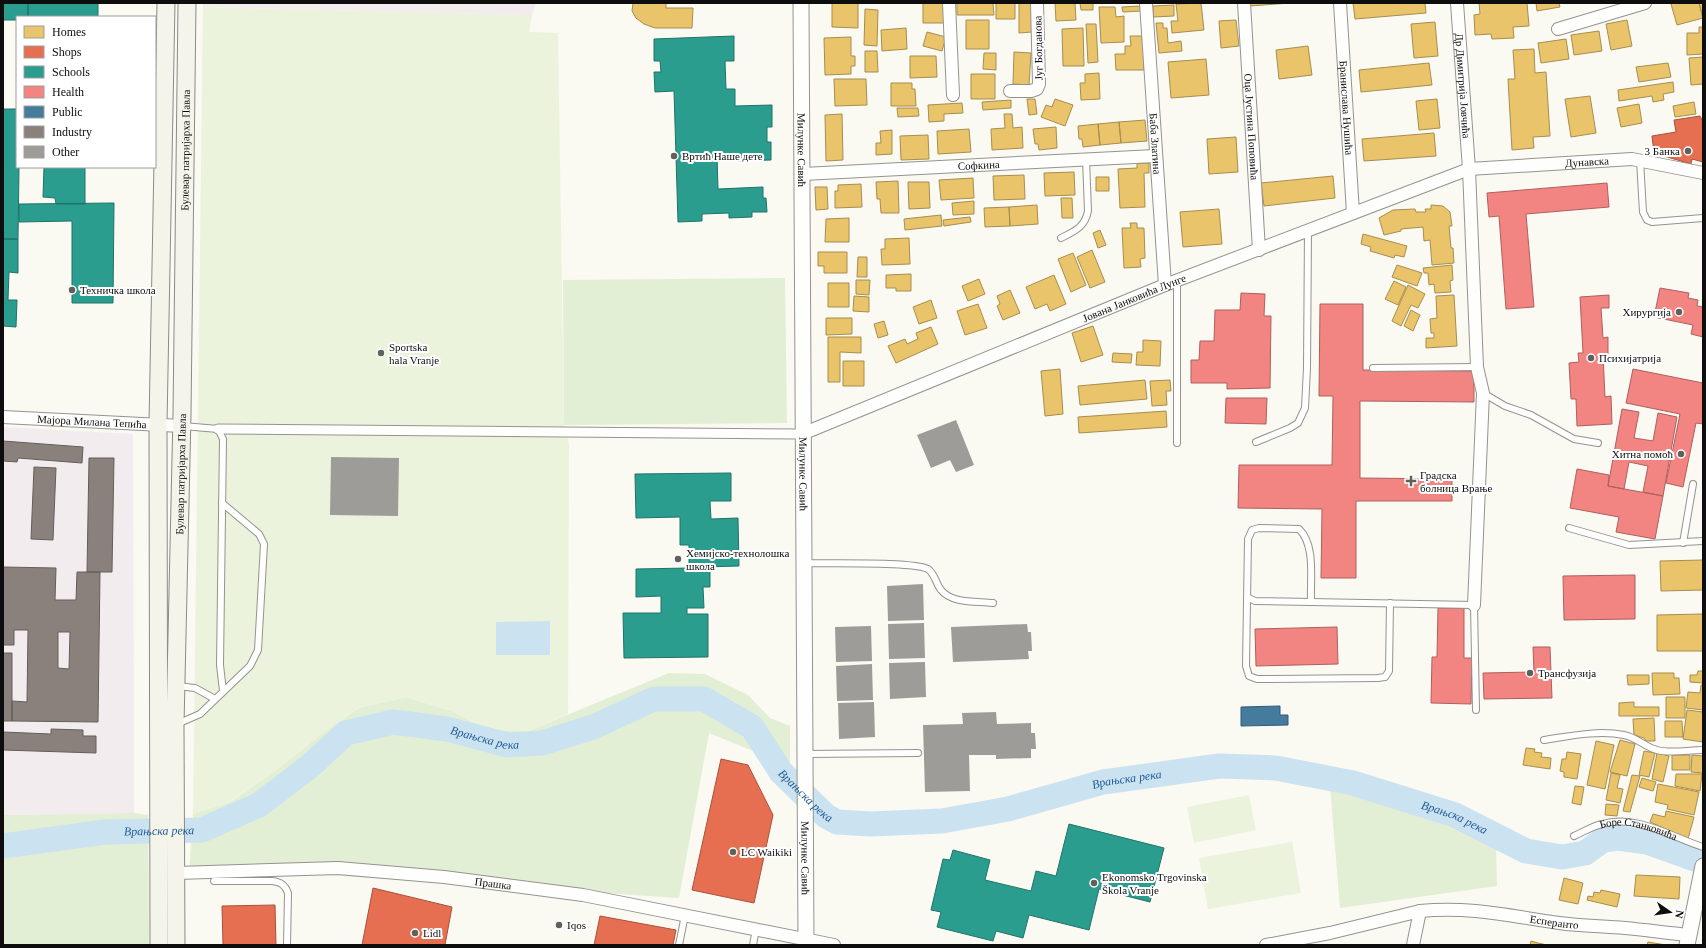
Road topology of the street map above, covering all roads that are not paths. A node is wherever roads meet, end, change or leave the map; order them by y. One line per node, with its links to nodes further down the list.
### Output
1 (166, 3): 31 (main road, Булевар патријарха Павла)
2 (187, 3): 32 (main road, Булевар патријарха Павла)
3 (801, 3): 19 (street, Милунке Савић)
4 (949, 3): 13 (street)
5 (1037, 3): 12 (street, Југ Богданова)
6 (1146, 3): 14 (street, Баба Златина)
7 (1244, 3): 24 (street, Оца Јустина Поповића)
8 (1340, 3): 20 (street, Бранислава Нушића)
9 (1457, 3): 17 (street, Др Димитрија Јовчића)
10 (1645, 3): 11 (street)
11 (1558, 30)
12 (1010, 91)
13 (954, 96)
14 (1155, 156): 15 (street, Софкина); 26 (street, Баба Златина)
15 (1086, 159): 19 (street, Софкина); 23 (lane)
16 (1640, 160): 17 (street, Дунавска); 18 (street, Дунавска); 21 (lane)
17 (1469, 169): 20 (street, Јована Јанковића Лунге); 27 (street, Др Димитрија Јовчића)
18 (1703, 173)
19 (803, 174): 34 (street, Милунке Савић)
20 (1353, 213): 22 (street, Јована Јанковића Лунге)
21 (1703, 218)
22 (1308, 230): 24 (street, Јована Јанковића Лунге); 35 (lane)
23 (1061, 238)
24 (1259, 250): 25 (street, Јована Јанковића Лунге)
25 (1177, 281): 26 (street, Јована Јанковића Лунге); 36 (lane)
26 (1165, 285): 34 (street, Јована Јанковића Лунге)
27 (1477, 366): 28 (lane); 29 (street, Др Димитрија Јовчића)
28 (1373, 368)
29 (1483, 393): 37 (lane); 48 (street, Др Димитрија Јовчића)
30 (3, 417): 31 (street, Мајора Милана Тепића)
31 (158, 424): 32 (street, Мајора Милана Тепића); 70 (main road, Булевар патријарха Павла)
32 (182, 426): 33 (lane); 49 (main road, Булевар патријарха Павла)
33 (218, 429): 34 (street); 39 (lane)
34 (802, 434): 43 (street, Милунке Савић)
35 (1256, 442)
36 (1177, 443)
37 (1598, 444)
38 (1693, 484): 42 (lane)
39 (222, 503): 50 (lane); 50 (lane)
40 (1570, 528): 42 (lane)
41 (1703, 541): 42 (lane)
42 (1683, 543)
43 (803, 563): 46 (lane); 57 (street, Милунке Савић)
44 (1248, 598): 45 (lane); 45 (lane); 47 (lane)
45 (1311, 602): 47 (lane)
46 (993, 603)
47 (1390, 603): 48 (lane)
48 (1474, 605): 52 (lane)
49 (176, 686): 51 (lane); 53 (main road, Булевар патријарха Павла)
50 (222, 691): 51 (lane)
51 (215, 699): 53 (lane)
52 (1476, 710)
53 (175, 724): 61 (main road, Булевар патријарха Павла)
54 (1544, 740): 55 (lane)
55 (1703, 750)
56 (918, 753): 57 (lane)
57 (805, 754): 69 (street, Милунке Савић)
58 (1574, 836): 59 (lane, Боре Станковића)
59 (1703, 847)
60 (1703, 866): 68 (street)
61 (176, 868): 62 (street, Прашка); 71 (main road, Булевар патријарха Павла)
62 (263, 869): 64 (lane); 66 (street, Прашка)
63 (214, 881): 64 (lane)
64 (265, 881): 72 (lane)
65 (1420, 911): 68 (street, Есперанто); 76 (street, Есперанто); 77 (street)
66 (686, 915): 67 (street, Прашка); 73 (lane)
67 (756, 929): 69 (street, Прашка); 74 (lane)
68 (1688, 940)
69 (806, 942): 75 (street)
70 (159, 945)
71 (176, 945)
72 (287, 945)
73 (679, 945)
74 (753, 945)
75 (834, 945)
76 (1266, 945)
77 (1413, 945)

